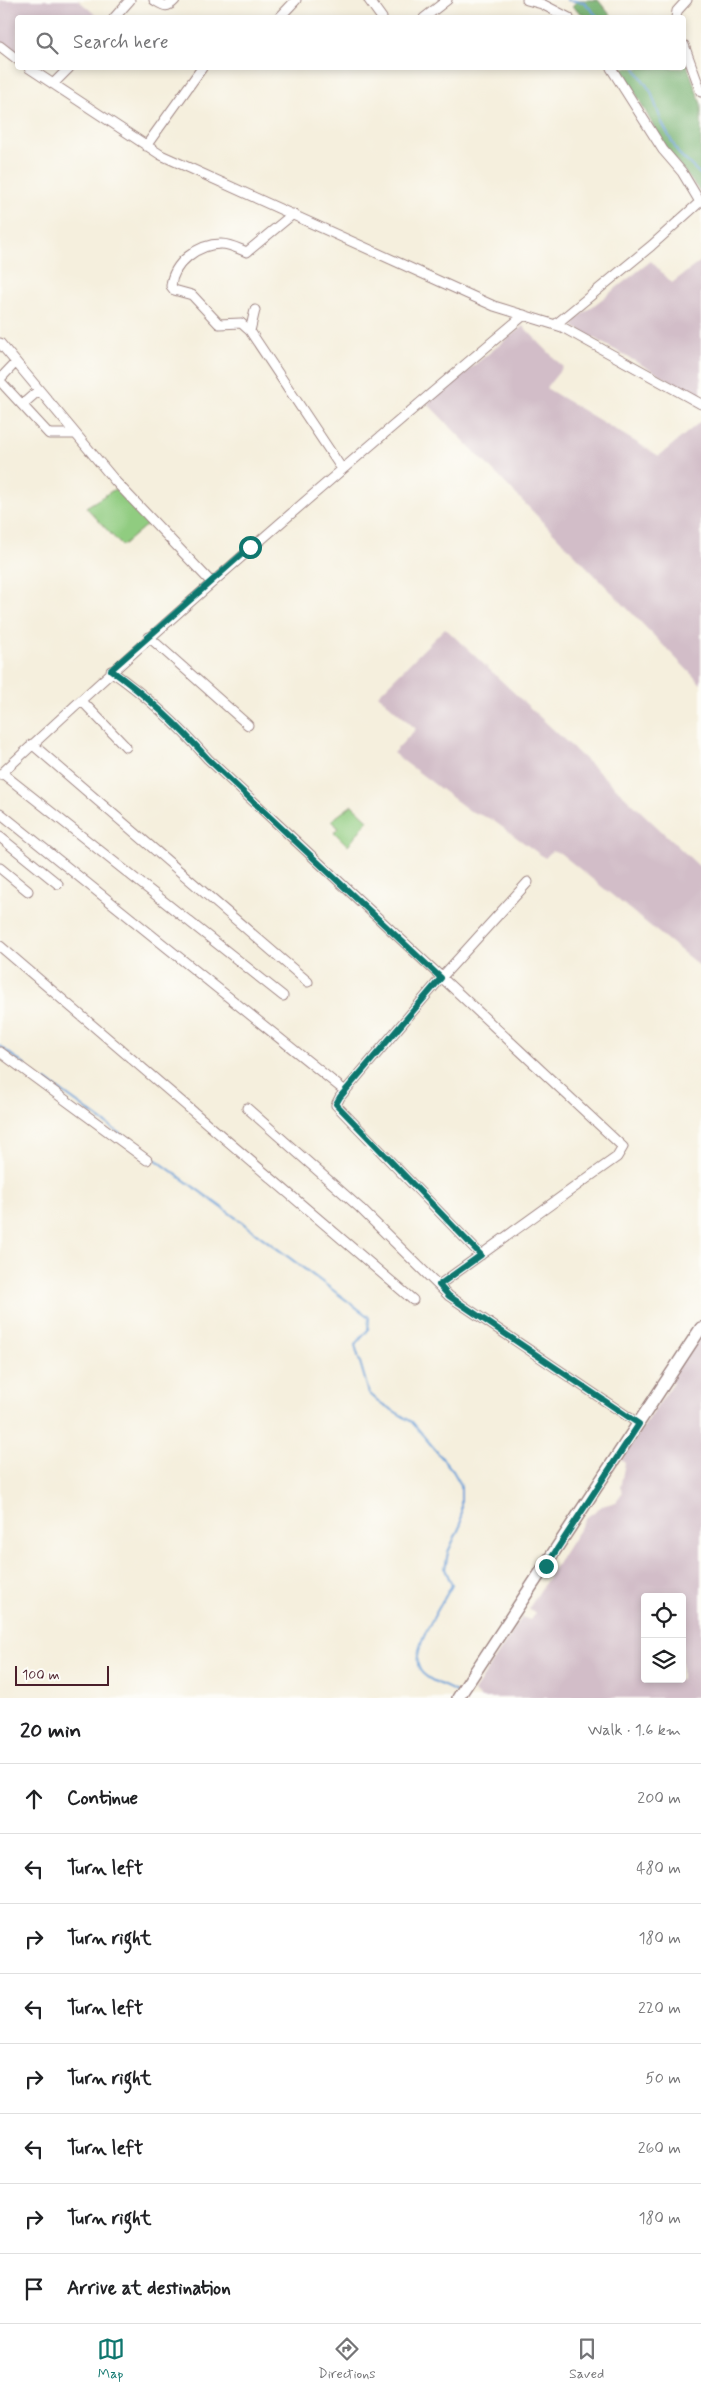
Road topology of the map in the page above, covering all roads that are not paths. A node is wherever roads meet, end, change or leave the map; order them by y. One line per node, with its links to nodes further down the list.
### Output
1 (130, 0): 10 (street)
2 (154, 0): 3 (street)
3 (175, 0)
4 (296, 0): 11 (street)
5 (369, 0): 12 (street)
6 (447, 0): 13 (street)
7 (527, 0): 9 (street)
8 (687, 0): 15 (street)
9 (540, 2): 14 (street)
10 (117, 15)
11 (282, 15)
12 (380, 15)
13 (428, 15)
14 (564, 15)
15 (676, 15)
16 (0, 46): 18 (street)
17 (686, 51): 24 (street)
18 (15, 58)
19 (32, 70): 23 (street)
20 (68, 70): 23 (street)
21 (201, 70): 25 (street)
22 (612, 70): 26 (street)
23 (53, 84): 25 (street)
24 (701, 92)
25 (146, 146): 27 (street)
26 (700, 202): 30 (street)
27 (293, 214): 29 (street); 31 (street)
28 (254, 310): 31 (street)
29 (524, 315): 30 (street); 39 (street)
30 (555, 325): 37 (street)
31 (250, 331): 39 (street)
32 (0, 343): 33 (street)
33 (16, 362): 34 (street); 35 (street)
34 (0, 380): 36 (street)
35 (39, 390): 36 (street); 38 (street)
36 (23, 404): 38 (street)
37 (701, 404)
38 (76, 434): 40 (street)
39 (342, 469): 40 (street)
40 (211, 582): 41 (street)
41 (149, 637): 42 (street); 44 (street)
42 (111, 670): 43 (street); 55 (street)
43 (81, 700): 45 (street); 46 (street)
44 (248, 725)
45 (32, 744): 47 (street); 56 (street)
46 (126, 746)
47 (1, 774): 57 (street)
48 (0, 813): 59 (street)
49 (0, 837): 52 (street)
50 (0, 868): 53 (street)
51 (528, 882): 55 (street)
52 (58, 884)
53 (28, 891)
54 (0, 946): 64 (street)
55 (441, 978): 59 (street); 62 (street)
56 (308, 982)
57 (283, 996)
58 (0, 1052): 61 (street)
59 (345, 1091): 62 (street)
60 (247, 1108): 63 (street)
61 (147, 1160)
62 (481, 1255): 63 (street)
63 (439, 1285): 66 (street)
64 (413, 1300)
65 (701, 1328): 66 (main road)
66 (639, 1424): 67 (main road)
67 (458, 1698)

